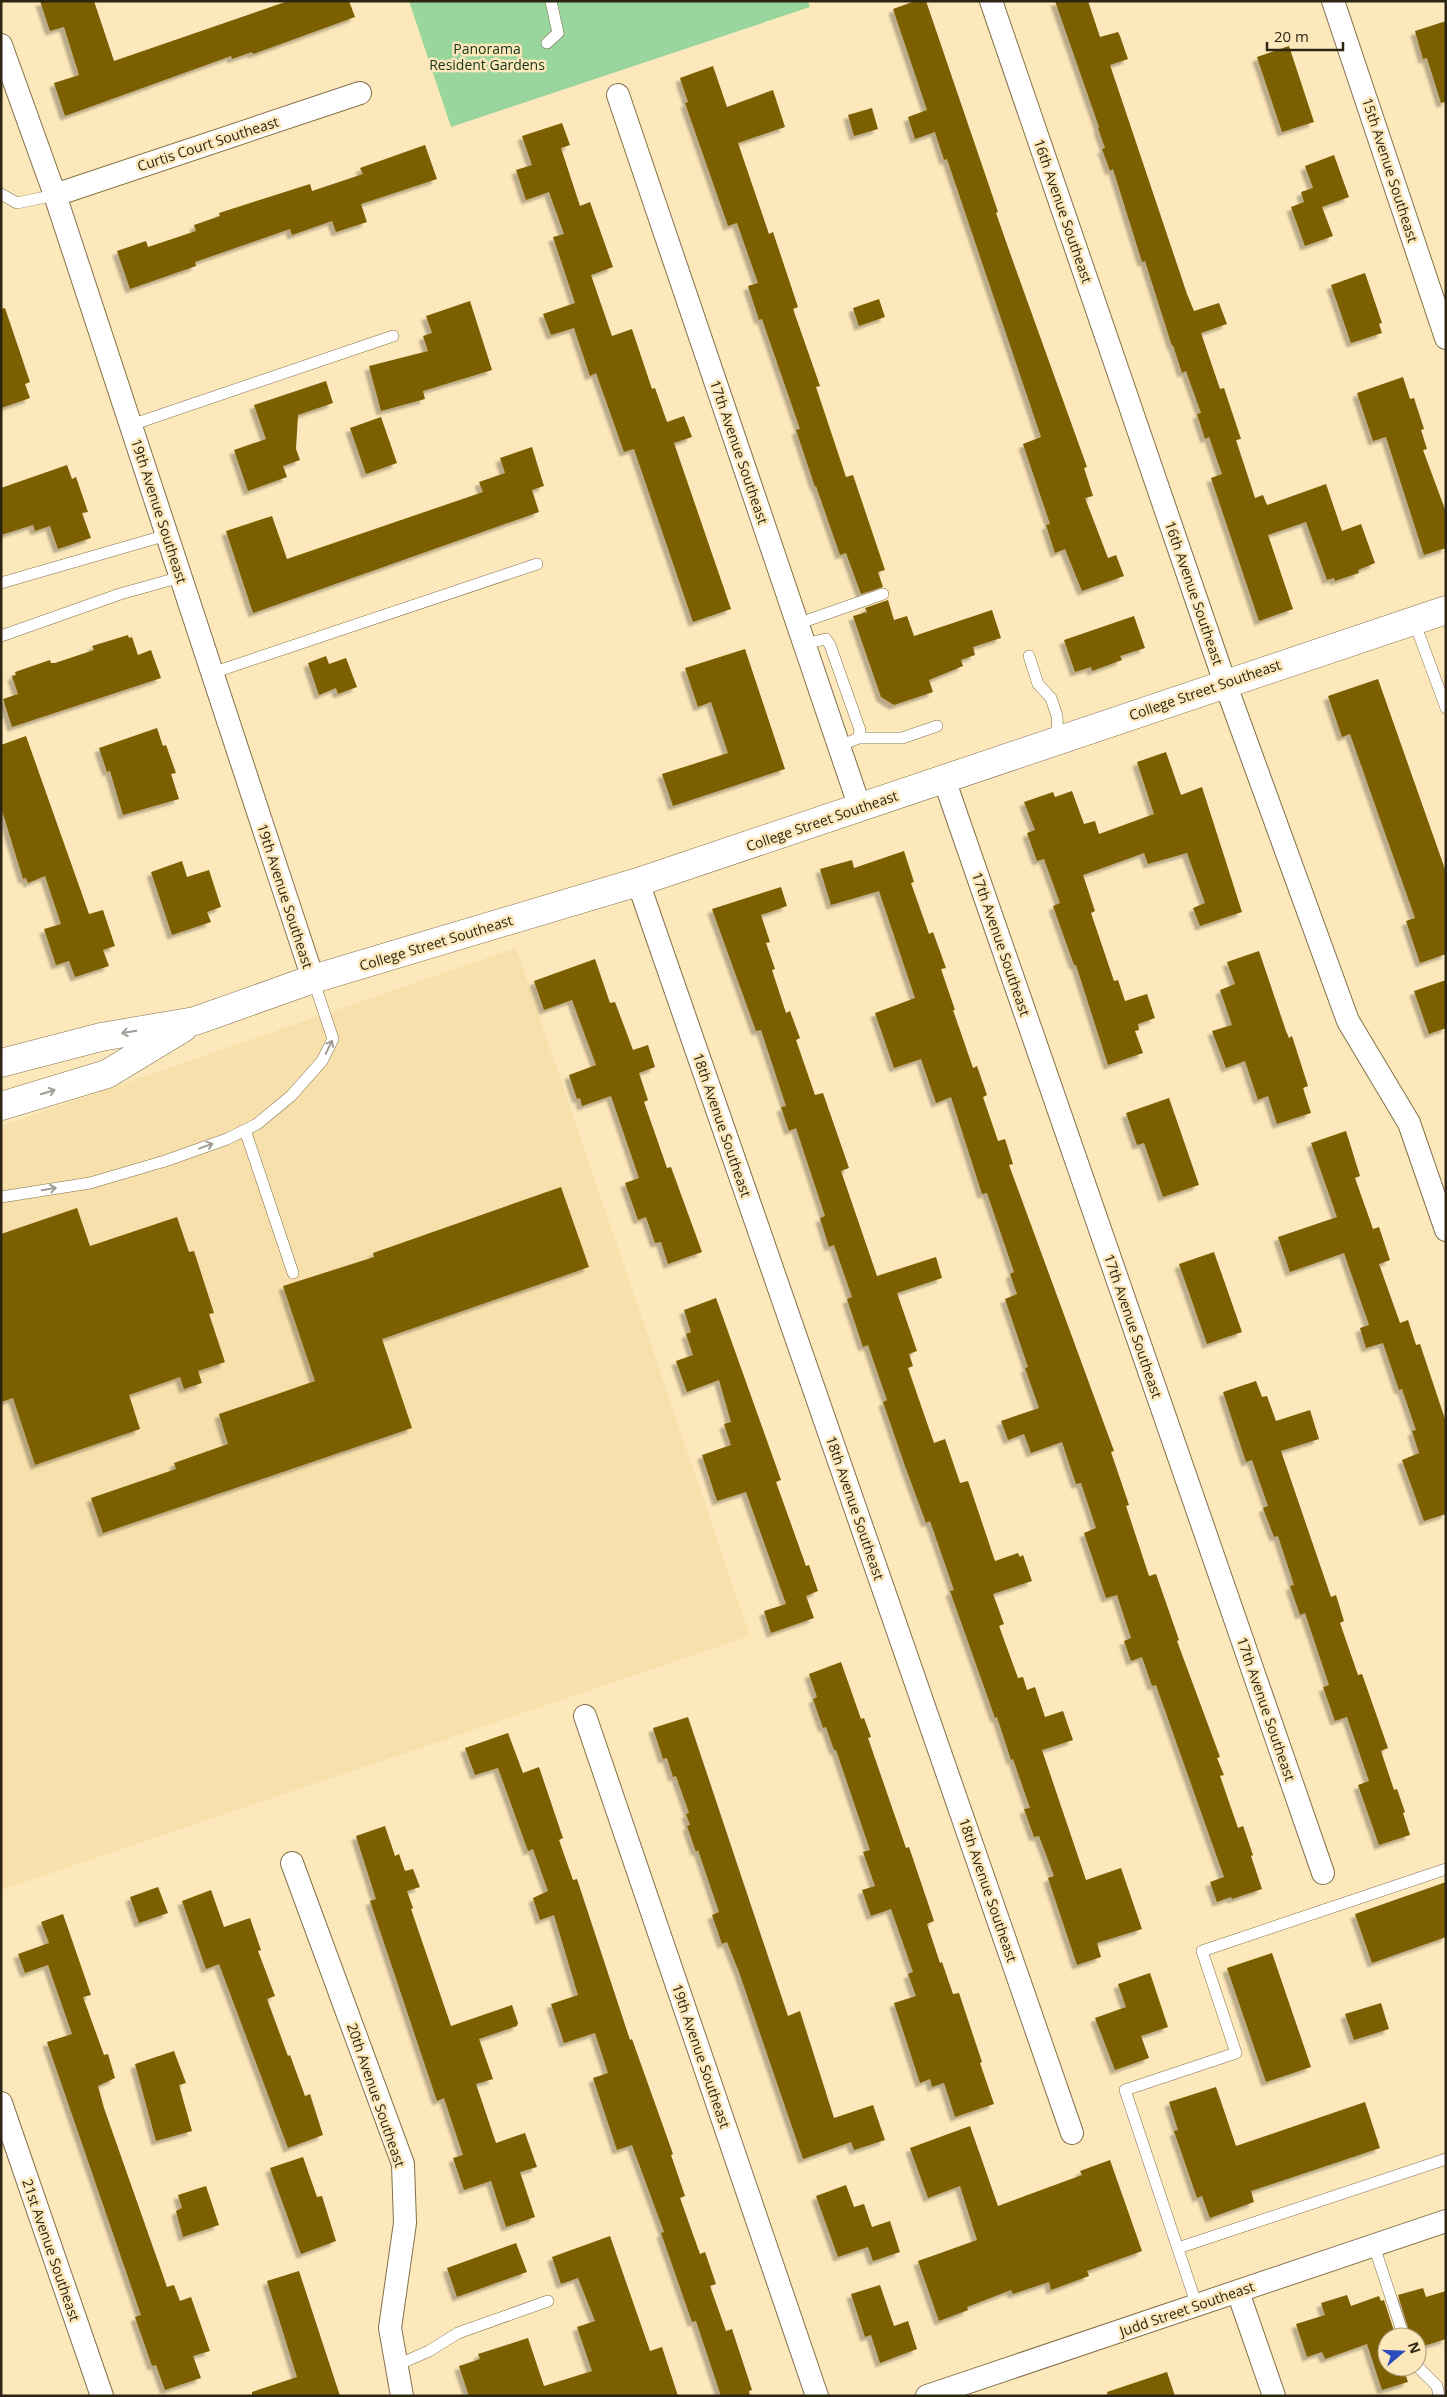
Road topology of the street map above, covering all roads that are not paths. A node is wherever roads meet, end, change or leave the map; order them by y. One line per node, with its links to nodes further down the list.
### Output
1 (551, 1): 4 (lane)
2 (990, 1): 27 (street, 16th Avenue Southeast)
3 (1333, 1): 14 (street, 15th Avenue Southeast)
4 (547, 43)
5 (1, 45): 6 (street, 19th Avenue Southeast)
6 (6, 73): 10 (street, 19th Avenue Southeast)
7 (360, 93): 10 (street, Curtis Court Southeast)
8 (618, 95): 23 (street, 17th Avenue Southeast)
9 (1, 194): 11 (lane)
10 (55, 195): 11 (lane); 15 (street, 19th Avenue Southeast)
11 (17, 203): 12 (lane)
12 (1, 206)
13 (393, 336): 15 (lane)
14 (1446, 338)
15 (131, 425): 16 (street, 19th Avenue Southeast)
16 (167, 535): 18 (street, 19th Avenue Southeast); 19 (lane)
17 (537, 564): 26 (lane)
18 (181, 577): 24 (lane); 26 (street, 19th Avenue Southeast)
19 (1, 583)
20 (883, 594): 23 (lane)
21 (1446, 610): 22 (main road, College Street Southeast)
22 (1414, 621): 27 (main road, College Street Southeast); 28 (lane)
23 (801, 634): 31 (street, 17th Avenue Southeast)
24 (1, 636)
25 (1029, 656): 30 (lane)
26 (212, 673): 35 (street, 19th Avenue Southeast)
27 (1225, 683): 30 (main road, College Street Southeast); 41 (street, 16th Avenue Southeast)
28 (1446, 708)
29 (937, 726): 31 (lane)
30 (1058, 740): 32 (main road, College Street Southeast)
31 (849, 742): 33 (street, 17th Avenue Southeast)
32 (944, 779): 33 (main road, College Street Southeast); 46 (street, 17th Avenue Southeast)
33 (860, 808): 34 (main road, College Street Southeast)
34 (638, 882): 35 (main road, College Street Southeast); 48 (street, 18th Avenue Southeast)
35 (313, 979): 36 (main road, College Street Southeast); 39 (lane, one-way to 35)
36 (195, 1021): 37 (main road, College Street Southeast, one-way to 37); 38 (main road, College Street Southeast, one-way to 36)
37 (1, 1063)
38 (1, 1106)
39 (245, 1130): 40 (lane, one-way to 39); 42 (lane)
40 (1, 1197)
41 (1446, 1230)
42 (293, 1273)
43 (585, 1716): 62 (street, 19th Avenue Southeast)
44 (292, 1863): 57 (street, 20th Avenue Southeast)
45 (1446, 1869): 52 (lane)
46 (1322, 1873)
47 (1, 2103): 60 (street, 21st Avenue Southeast)
48 (1072, 2133)
49 (1446, 2159): 52 (lane)
50 (1446, 2221): 51 (street, Judd Street Southeast)
51 (1374, 2246): 53 (street, Judd Street Southeast); 56 (lane)
52 (1178, 2248): 55 (lane)
53 (1238, 2292): 55 (street, Judd Street Southeast); 64 (street)
54 (548, 2301): 57 (lane)
55 (1197, 2306): 59 (street, Judd Street Southeast)
56 (1401, 2327)
57 (395, 2366): 61 (street, 20th Avenue Southeast)
58 (1427, 2376): 65 (lane)
59 (951, 2392): 63 (street, Judd Street Southeast)
60 (102, 2396)
61 (402, 2396)
62 (817, 2396)
63 (928, 2396)
64 (1274, 2396)
65 (1439, 2396)

